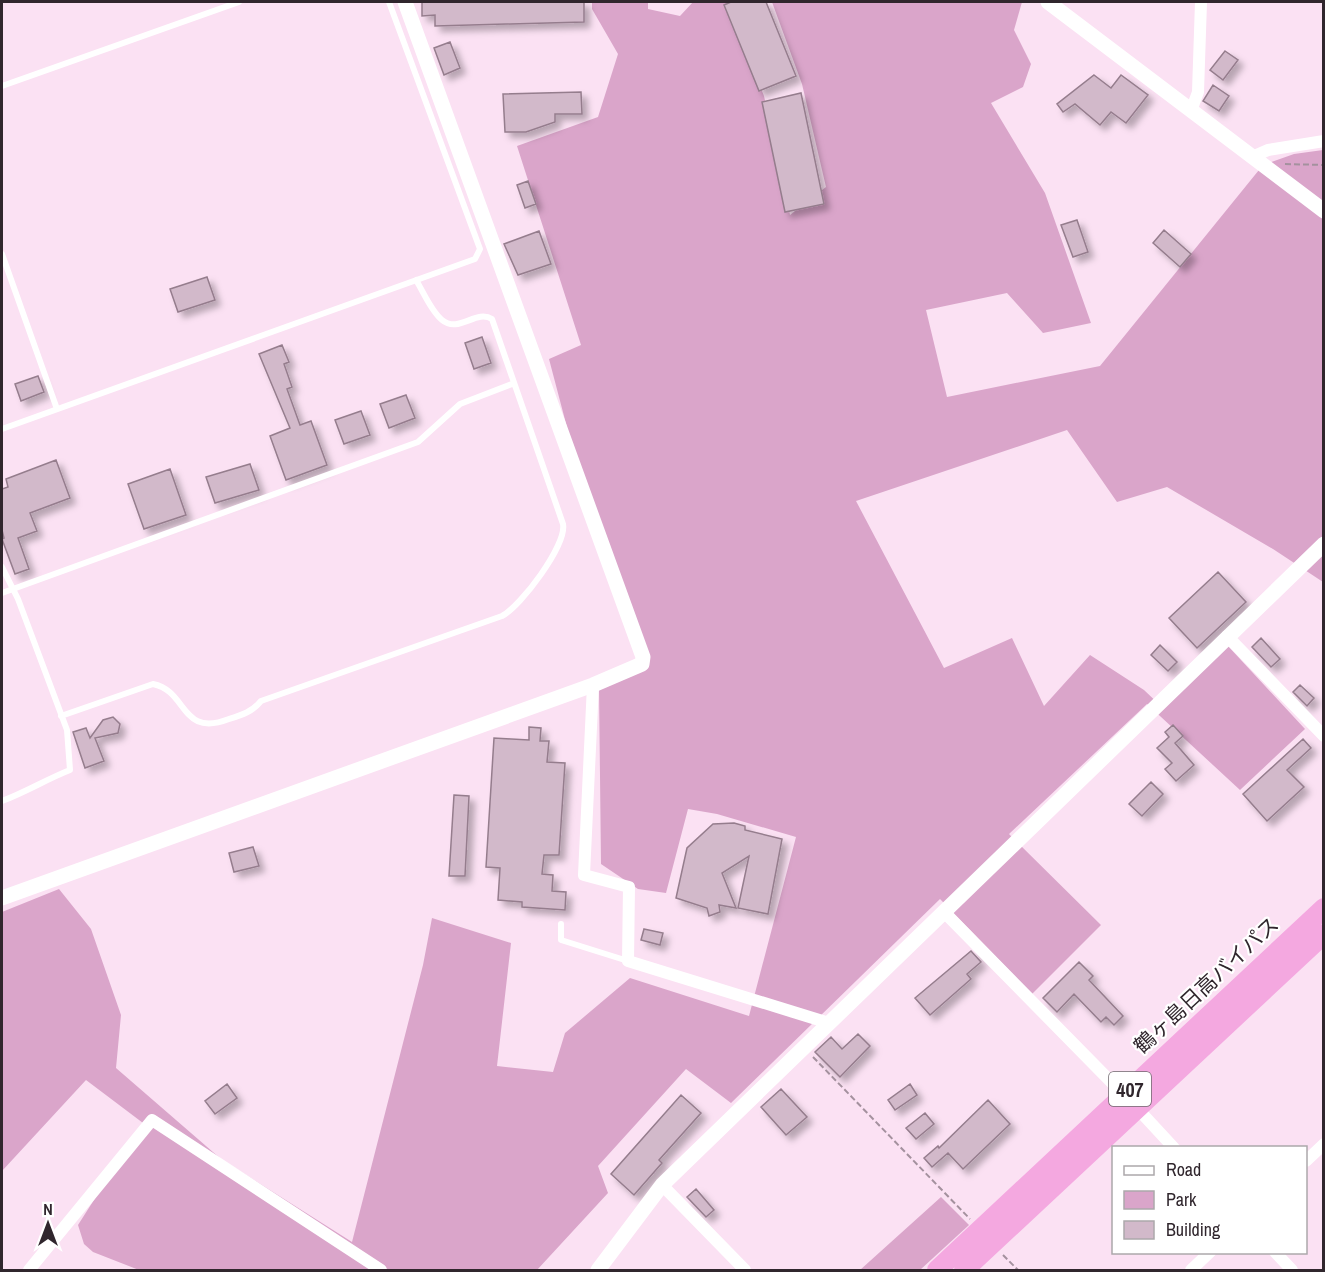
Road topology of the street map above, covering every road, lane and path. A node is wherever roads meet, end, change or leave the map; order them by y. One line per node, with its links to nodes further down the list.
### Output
1 (236, 2): 6 (lane)
2 (389, 2): 14 (lane)
3 (405, 2): 23 (street)
4 (1048, 2): 7 (street)
5 (1201, 2): 7 (street)
6 (2, 86)
7 (1191, 111): 9 (street)
8 (1323, 141): 9 (street)
9 (1252, 157): 11 (street)
10 (1323, 165): 11 (path)
11 (1268, 169): 12 (street)
12 (1323, 211)
13 (2, 254): 16 (lane)
14 (416, 280): 15 (lane); 16 (lane)
15 (512, 384): 20 (lane); 24 (lane)
16 (57, 409): 17 (lane)
17 (2, 429)
18 (1323, 544): 22 (street)
19 (2, 567): 20 (lane)
20 (12, 590): 21 (lane); 24 (lane)
21 (2, 593)
22 (1227, 636): 25 (street); 29 (street)
23 (593, 685): 27 (street); 32 (street)
24 (61, 716): 26 (lane)
25 (1323, 736)
26 (2, 801)
27 (2, 897)
28 (1323, 908): 35 (highway, 鶴ヶ島日高バイパス / 407)
29 (944, 912): 33 (street); 35 (street)
30 (561, 924): 32 (lane)
31 (1323, 934): 35 (highway, 鶴ヶ島日高バイパス / 407)
32 (628, 961): 33 (street)
33 (829, 1023): 34 (street)
34 (804, 1048): 39 (street); 40 (path)
35 (1130, 1102): 37 (street); 40 (highway, 鶴ヶ島日高バイパス / 407)
36 (1323, 1144): 38 (street)
37 (1172, 1146)
38 (1307, 1159)
39 (662, 1185): 45 (street); 46 (street)
40 (986, 1237): 47 (highway, 鶴ヶ島日高バイパス / 407); 48 (highway, 鶴ヶ島日高バイパス / 407); 49 (path)
41 (1208, 1254): 50 (street)
42 (1277, 1254): 51 (street)
43 (29, 1270): 44 (street)
44 (381, 1270)
45 (598, 1270)
46 (746, 1270)
47 (937, 1270)
48 (964, 1270)
49 (1018, 1270)
50 (1191, 1270)
51 (1292, 1270)

